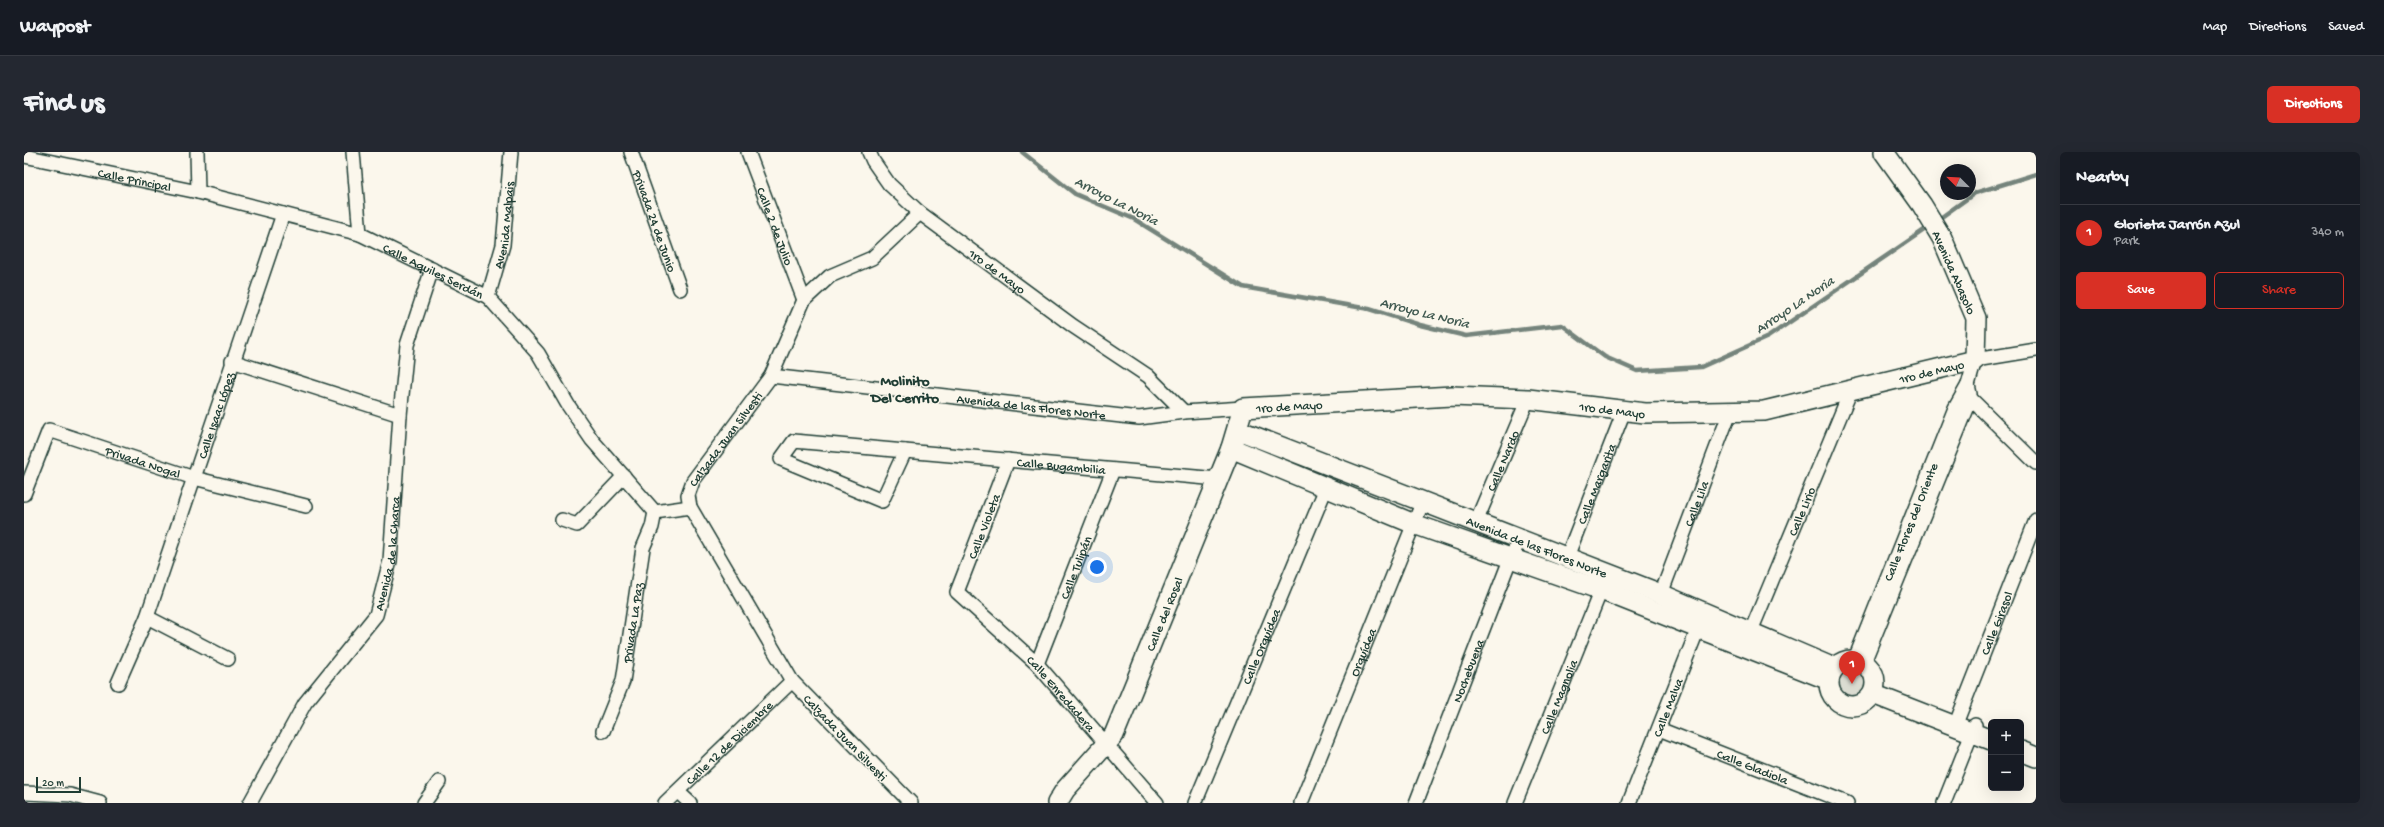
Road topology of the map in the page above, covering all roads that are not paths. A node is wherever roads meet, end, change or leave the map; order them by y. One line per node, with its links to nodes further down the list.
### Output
1 (197, 152): 9 (street)
2 (353, 152): 12 (street)
3 (511, 152): 15 (street, Avenida Malpais)
4 (631, 152): 14 (street, Privada 24 de Junio)
5 (748, 152): 16 (street, Calle 2 de Julio)
6 (869, 152): 10 (street, 1ro de Mayo)
7 (1884, 152): 18 (street, Avenida Abasolo)
8 (24, 156): 9 (street, Calle Principal)
9 (198, 192): 11 (street, Calle Aquiles Serdán)
10 (920, 213): 16 (street, Calzada Juan Silvesti); 27 (street, 1ro de Mayo)
11 (283, 214): 12 (street, Calle Aquiles Serdán); 19 (street, Calle Isaac López)
12 (360, 234): 13 (street, Calle Aquiles Serdán)
13 (432, 269): 15 (street, Calle Aquiles Serdán); 29 (street, Avenida de la Charca)
14 (680, 289)
15 (488, 297): 36 (street, Calle Aquiles Serdán)
16 (804, 300): 20 (street, Calzada Juan Silvesti)
17 (2036, 350): 18 (street)
18 (1976, 360): 21 (street); 22 (street, 1ro de Mayo)
19 (232, 361): 29 (street); 37 (street, Calle Isaac López)
20 (771, 376): 27 (street, Avenida de las Flores Norte); 43 (street, Calzada Juan Silvesti)
21 (1968, 386): 24 (street); 45 (street, Calle Flores del Oriente)
22 (1851, 390): 28 (street, 1ro de Mayo); 58 (street, Calle Lirio)
23 (1528, 399): 25 (street, 1ro de Mayo); 26 (street, 1ro de Mayo); 48 (street, Calle Nardo)
24 (1970, 399): 34 (street); 45 (street, Calle Flores del Oriente)
25 (1243, 408): 27 (street, Avenida de las Flores Norte); 30 (street, Calle del Rosal)
26 (1624, 411): 28 (street, 1ro de Mayo); 52 (street, Calle Margarita)
27 (1184, 412)
28 (1730, 412): 55 (street, Calle Lila)
29 (400, 415): 79 (street, Avenida de la Charca)
30 (1238, 430): 31 (street, Calle del Rosal); 41 (street, Avenida de las Flores Norte)
31 (1231, 448): 38 (street, Calle del Rosal); 39 (street, Avenida de las Flores Norte)
32 (905, 451): 32 (street, Calle Bugambilia); 33 (street, Calle Bugambilia)
33 (1008, 460): 35 (street, Calle Bugambilia); 54 (street, Calle Violeta)
34 (2036, 463)
35 (1113, 470): 38 (street, Calle Bugambilia); 61 (street, Calle Tulipán)
36 (624, 476): 44 (street, Calle Aquiles Serdán); 46 (street)
37 (194, 478): 40 (street, Privada Nogal); 42 (street, Privada Nogal); 56 (street, Calle Isaac López)
38 (1218, 479): 71 (street, Calle del Rosal)
39 (1326, 488): 49 (street, Avenida de las Flores Norte); 86 (street, Calle Orquídea)
40 (24, 494)
41 (1423, 501): 48 (street, Avenida de las Flores Norte); 49 (street, Orquídea)
42 (306, 506)
43 (690, 507): 44 (street); 63 (street, Calzada Juan Silvesti)
44 (655, 512): 68 (street, Privada La Paz)
45 (1916, 518): 60 (street, Calle Flores del Oriente)
46 (562, 520)
47 (2036, 520): 66 (street, Calle Girasol)
48 (1476, 522): 50 (street, Avenida de las Flores Norte)
49 (1414, 524): 51 (street, Avenida de las Flores Norte); 87 (street, Orquídea)
50 (1520, 539): 51 (street, Nochebuena); 52 (street, Avenida de las Flores Norte)
51 (1511, 557): 53 (street, Avenida de las Flores Norte); 88 (street, Nochebuena)
52 (1567, 557): 55 (street, Avenida de las Flores Norte)
53 (1601, 590): 57 (street, Avenida de las Flores Norte); 89 (street, Calle Magnolia)
54 (957, 592): 61 (street, Calle Enredadera)
55 (1661, 594): 57 (street, Avenida de las Flores Norte)
56 (147, 617): 59 (street); 64 (street, Calle Isaac López)
57 (1702, 620): 58 (street, Avenida de las Flores Norte); 62 (street, Avenida de las Flores Norte); 67 (street, Calle Malva)
58 (1751, 631): 62 (street, Avenida de las Flores Norte)
59 (228, 659)
60 (1859, 661): 62 (street); 65 (street)
61 (1037, 664): 71 (street, Calle Enredadera)
62 (1832, 674): 65 (street)
63 (792, 681): 76 (street, Calle 12 de Diciembre); 83 (street, Calzada Juan Silvesti)
64 (118, 683)
65 (1874, 690): 66 (street)
66 (1970, 726): 69 (street); 92 (street, Calle Girasol)
67 (1659, 729): 90 (street, Calle Malva); 91 (street, Calle Gladiola)
68 (603, 731)
69 (1988, 738)
70 (2024, 744): 72 (street)
71 (1105, 745): 84 (street, Calle del Rosal); 85 (street, Calle Enredadera)
72 (2036, 748)
73 (2024, 752): 74 (street)
74 (2036, 757)
75 (439, 782): 80 (street)
76 (678, 792): 81 (street, Calle 12 de Diciembre); 82 (street)
77 (24, 793): 78 (street)
78 (100, 803)
79 (250, 803)
80 (424, 803)
81 (665, 803)
82 (690, 803)
83 (910, 803)
84 (1057, 803)
85 (1157, 803)
86 (1195, 803)
87 (1301, 803)
88 (1416, 803)
89 (1515, 803)
90 (1629, 803)
91 (1847, 803)
92 (1944, 803)

